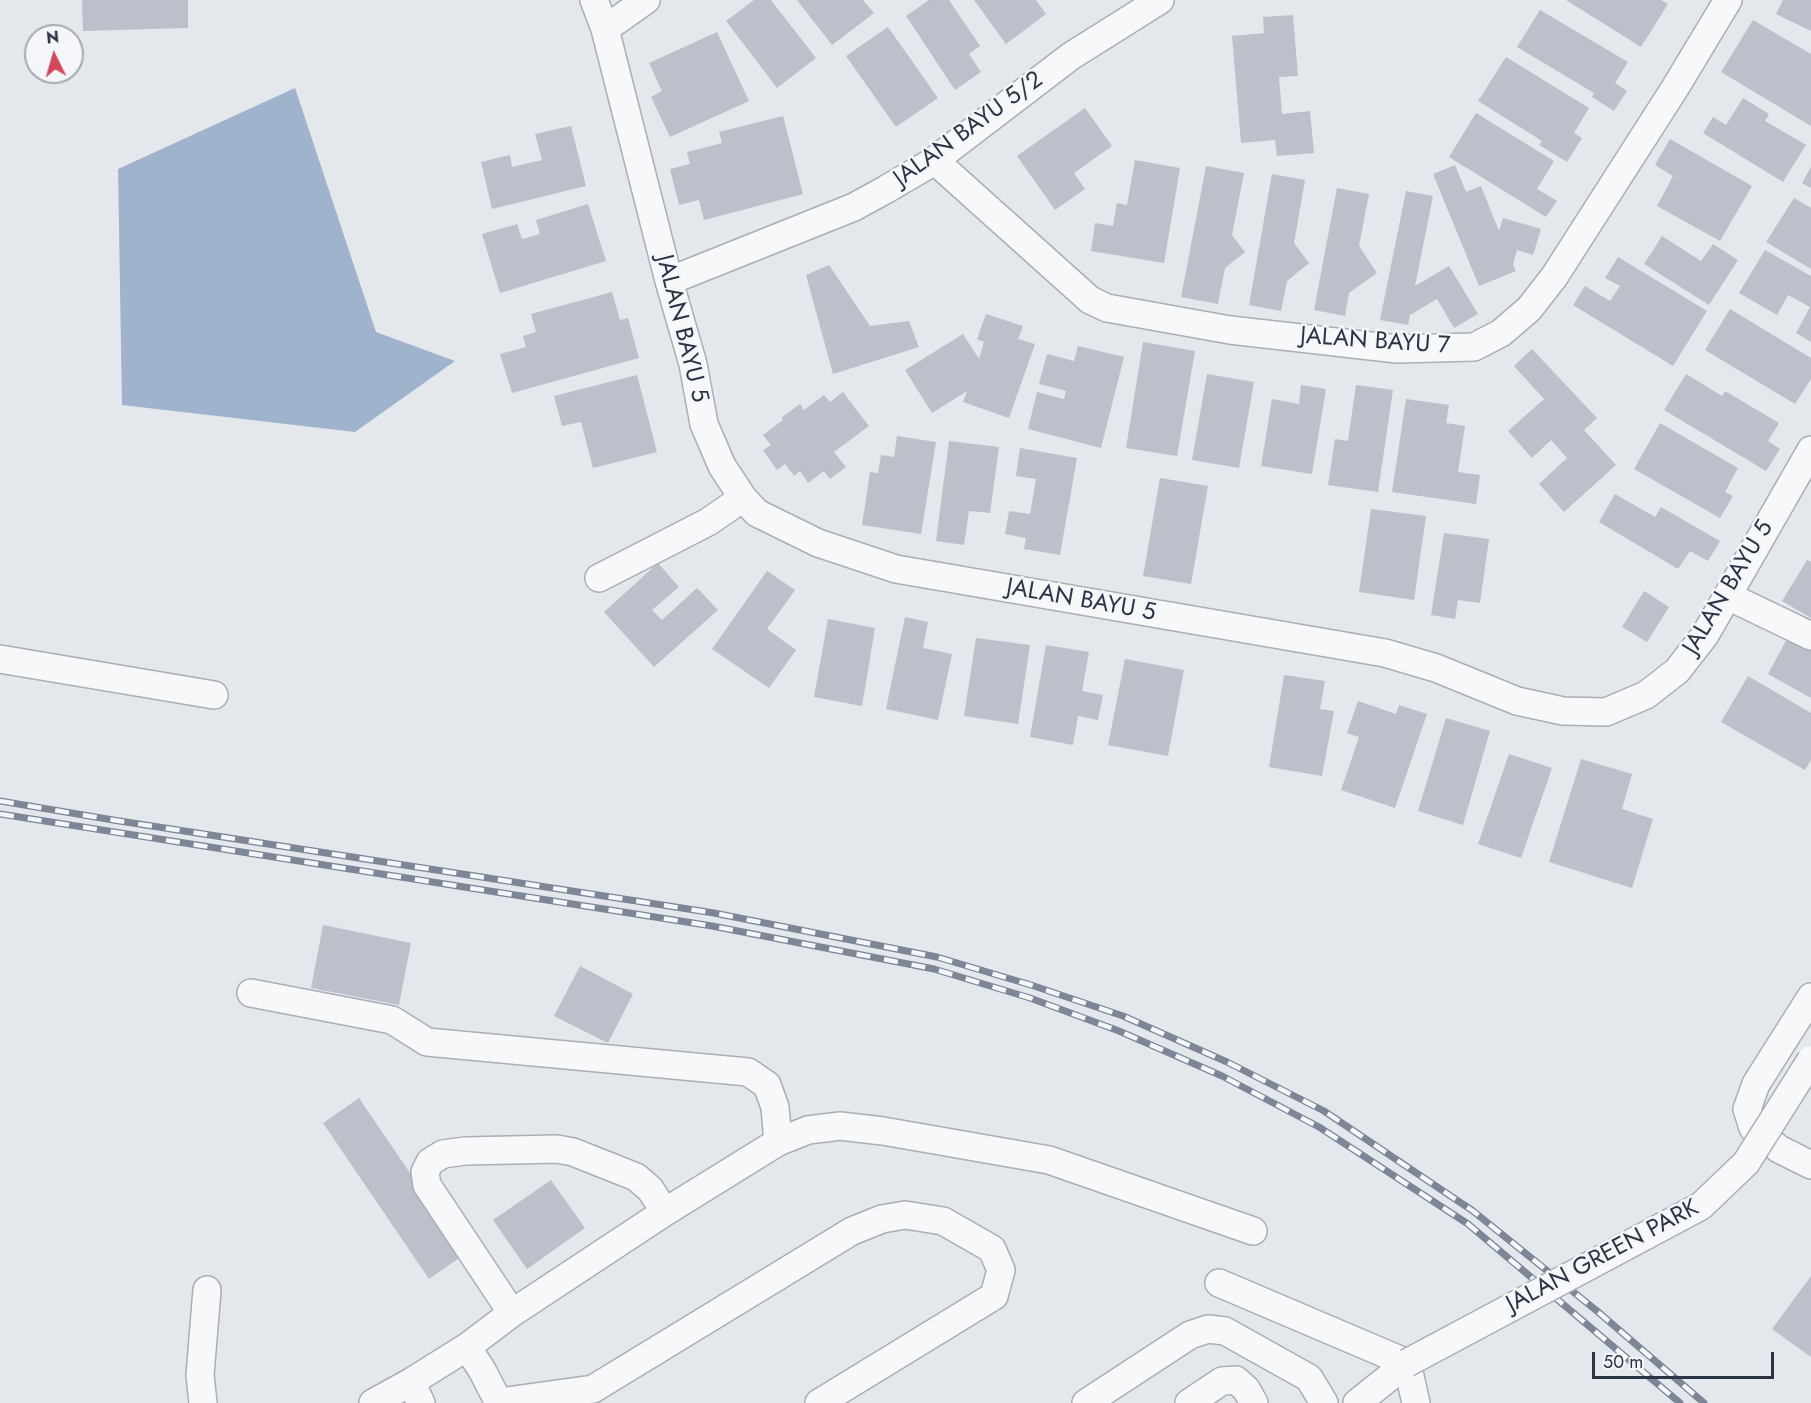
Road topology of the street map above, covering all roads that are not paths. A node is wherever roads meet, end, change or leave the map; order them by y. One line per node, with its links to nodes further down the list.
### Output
1 (594, 0): 5 (street, JALAN BAYU 5)
2 (645, 0): 5 (street)
3 (1160, 0): 6 (street, JALAN BAYU 5/2)
4 (1728, 0): 6 (street, JALAN BAYU 7)
5 (605, 28): 7 (street, JALAN BAYU 5)
6 (934, 160): 7 (street, JALAN BAYU 5/2)
7 (669, 282): 9 (street, JALAN BAYU 5)
8 (1811, 450): 11 (street, JALAN BAYU 5)
9 (743, 498): 10 (street); 11 (street, JALAN BAYU 5)
10 (598, 578)
11 (1728, 596): 12 (street)
12 (1811, 636)
13 (0, 659): 14 (street)
14 (214, 694)
15 (251, 993): 18 (street)
16 (1811, 997): 19 (street)
17 (1811, 1060): 26 (street, JALAN GREEN PARK, bridge)
18 (778, 1142): 20 (street); 21 (street)
19 (1811, 1165)
20 (665, 1212): 24 (street); 24 (street)
21 (1253, 1231)
22 (1219, 1283): 26 (street)
23 (207, 1290): 29 (street)
24 (512, 1313): 25 (street)
25 (467, 1347): 27 (street); 31 (street)
26 (1407, 1363): 28 (street); 37 (street, JALAN GREEN PARK)
27 (416, 1392): 30 (street)
28 (1415, 1402)
29 (203, 1403)
30 (373, 1403)
31 (499, 1403): 32 (street)
32 (819, 1403)
33 (1086, 1403): 36 (street)
34 (1189, 1403): 35 (street)
35 (1254, 1403)
36 (1324, 1403)
37 (1357, 1403)

